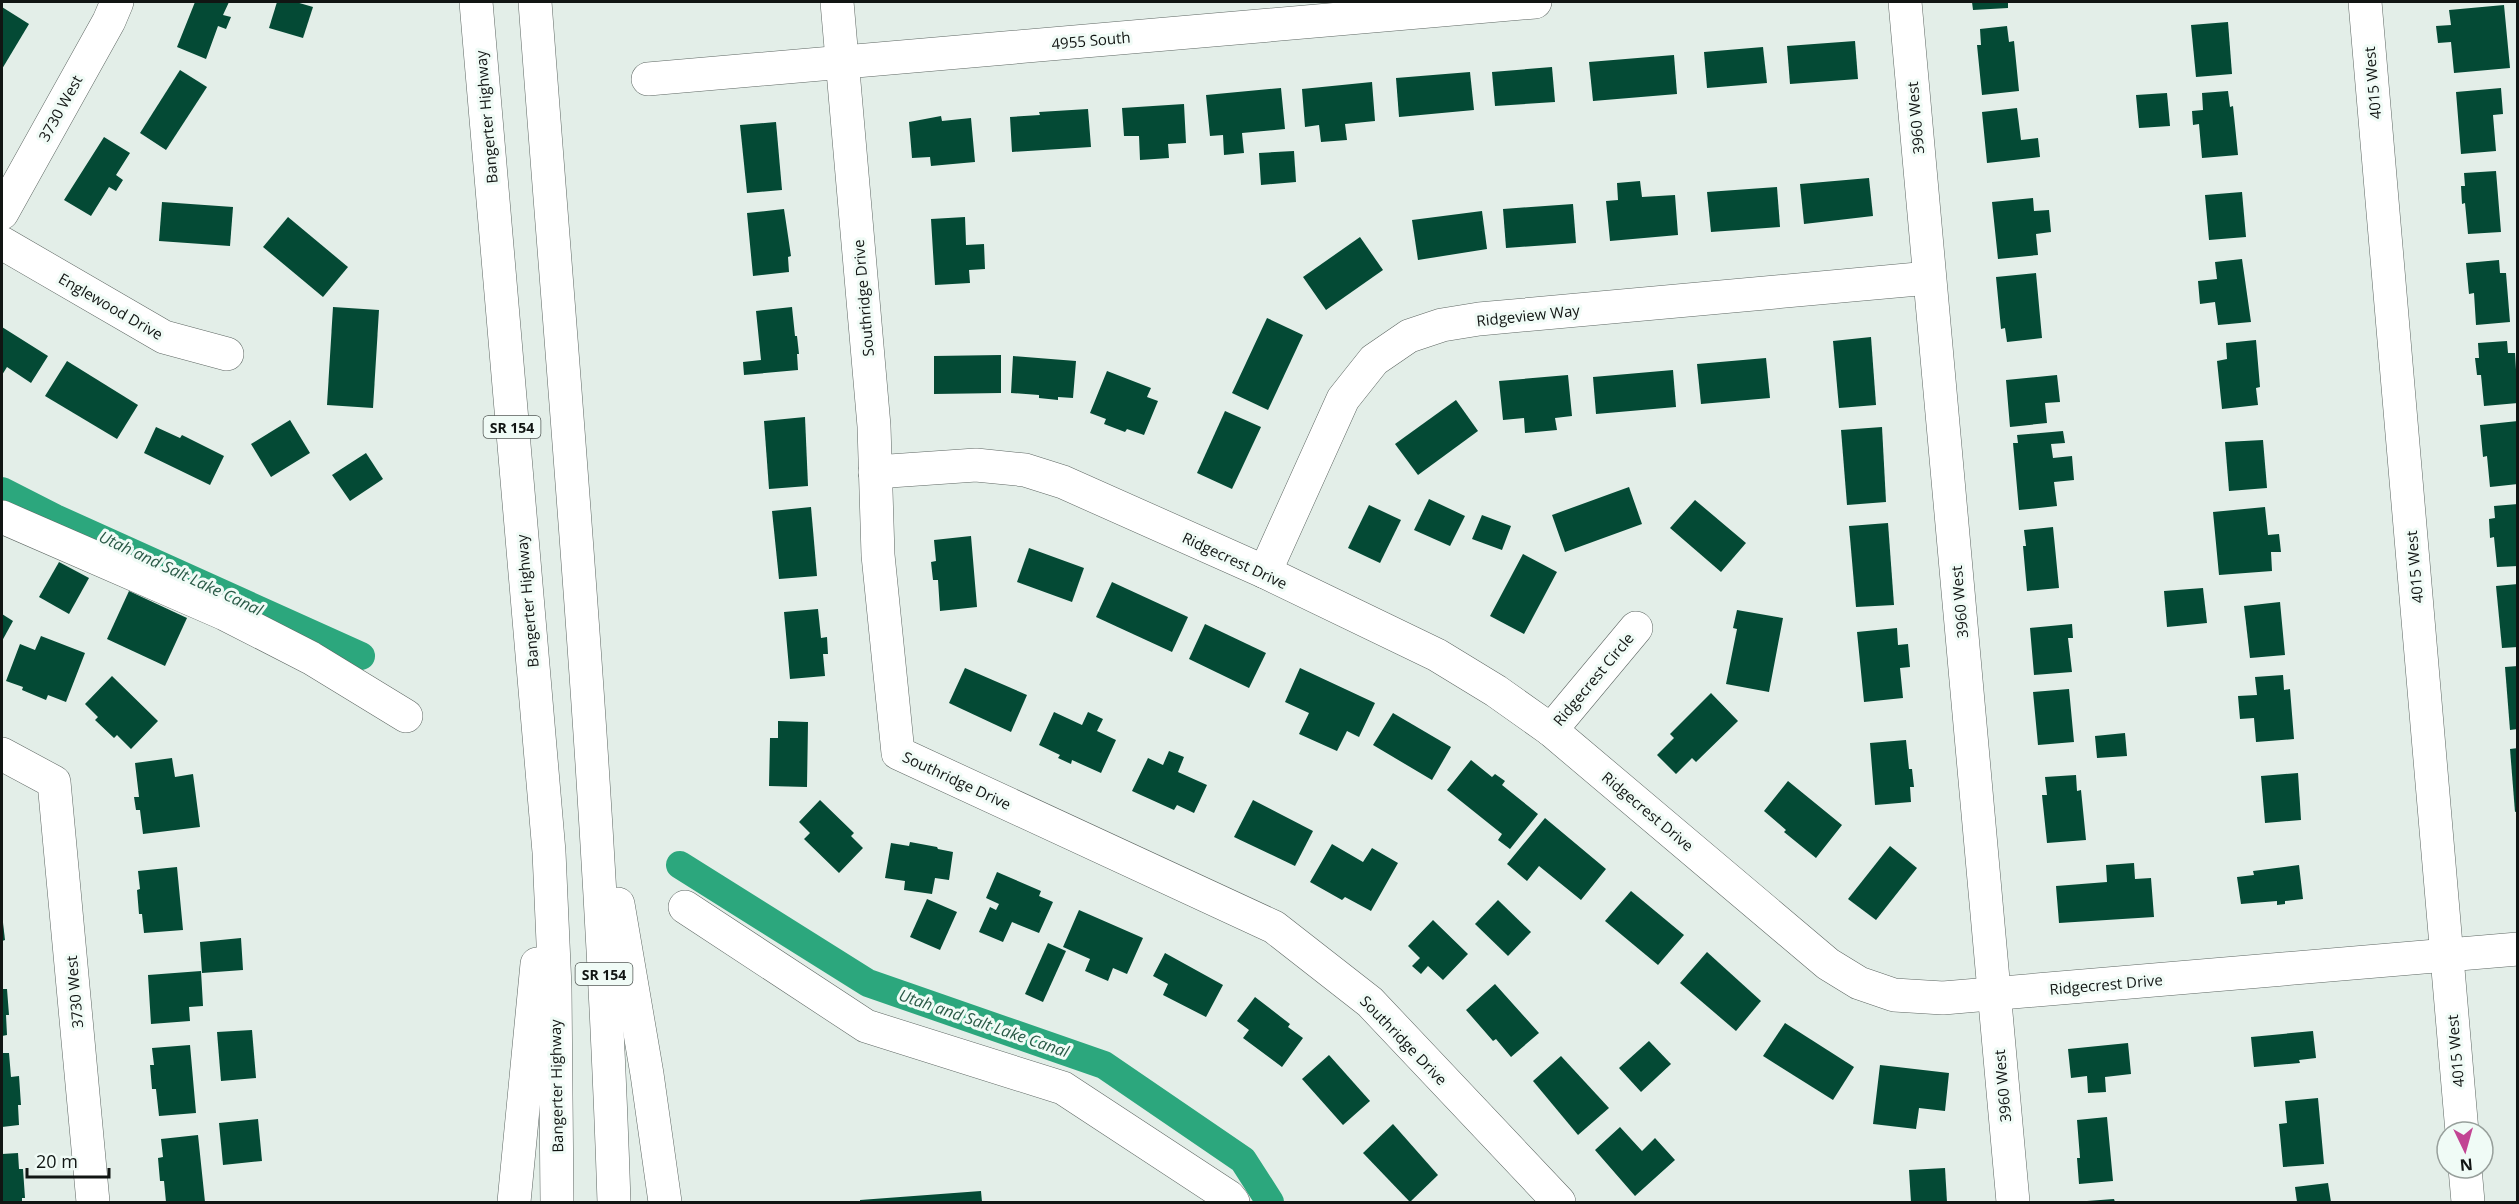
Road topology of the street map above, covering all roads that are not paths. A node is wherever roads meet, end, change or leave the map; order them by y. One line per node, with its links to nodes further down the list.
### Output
1 (117, 2): 10 (main road, 3730 West)
2 (477, 2): 22 (main road, Bangerter Highway / SR 154)
3 (535, 2): 20 (main road, SR 154)
4 (837, 2): 8 (main road, Southridge Drive)
5 (1535, 2): 8 (main road, 4955 South)
6 (1905, 2): 12 (main road, 3960 West)
7 (2366, 2): 25 (main road, 4015 West)
8 (842, 62): 9 (main road, 4955 South); 14 (main road, Southridge Drive)
9 (648, 79)
10 (2, 213)
11 (2, 243): 13 (main road, Englewood Drive)
12 (1929, 278): 16 (main road, Ridgeview Way); 26 (main road, 3960 West)
13 (227, 354)
14 (875, 472): 16 (main road, Ridgecrest Drive); 35 (main road, Southridge Drive)
15 (2, 517): 18 (main road)
16 (1265, 573): 19 (main road, Ridgecrest Drive)
17 (1636, 628): 19 (main road, Ridgecrest Circle)
18 (406, 716)
19 (1551, 730): 26 (main road, Ridgecrest Drive)
20 (592, 746): 32 (main road, SR 154); 33 (main road)
21 (2, 754): 29 (main road, 3730 West)
22 (549, 852): 30 (main road); 31 (main road, Bangerter Highway / SR 154)
23 (685, 907): 34 (main road)
24 (2517, 949): 25 (main road, Ridgecrest Drive)
25 (2447, 955): 26 (main road, Ridgecrest Drive); 27 (main road, 4015 West)
26 (1994, 993): 36 (main road, 3960 West)
27 (2461, 1120)
28 (2466, 1180): 37 (main road)
29 (93, 1203)
30 (514, 1203)
31 (557, 1203)
32 (614, 1203)
33 (665, 1203)
34 (1233, 1203)
35 (1559, 1203)
36 (2013, 1203)
37 (2468, 1203)

